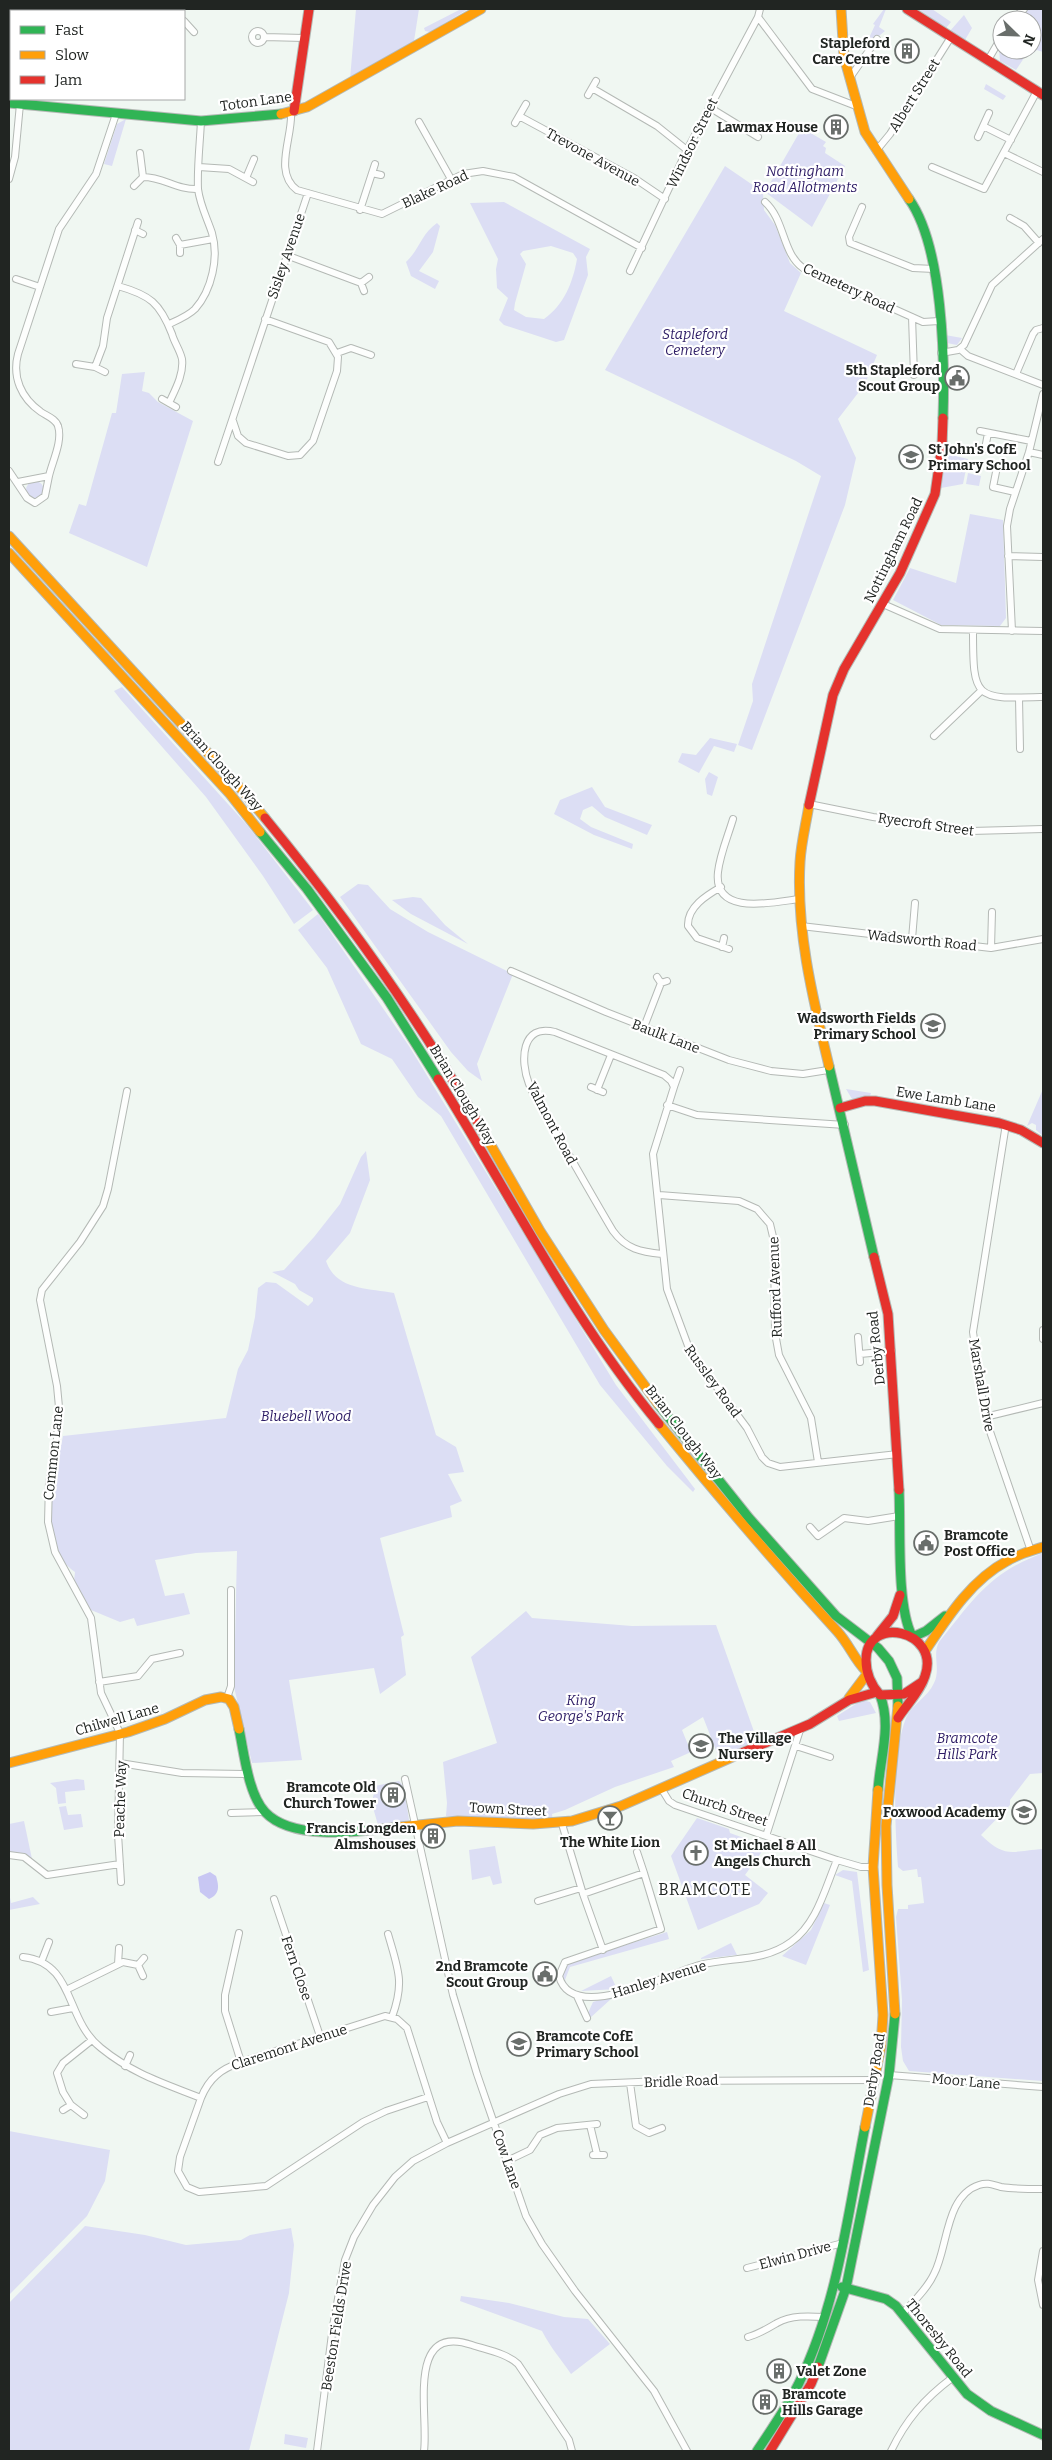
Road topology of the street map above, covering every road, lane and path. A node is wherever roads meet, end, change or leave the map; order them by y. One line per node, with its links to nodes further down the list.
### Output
1 (309, 9): 11 (main road)
2 (481, 9): 25 (main road, Toton Lane)
3 (760, 9): 6 (street, Windsor Street)
4 (841, 9): 15 (main road, Nottingham Road)
5 (910, 10): 10 (main road)
6 (758, 17): 23 (street); 24 (street, Windsor Street)
7 (185, 22): 8 (street)
8 (194, 32)
9 (264, 37): 11 (street)
10 (951, 37): 14 (main road); 37 (street, Albert Street)
11 (304, 38): 25 (main road)
12 (877, 39): 15 (street)
13 (992, 53): 14 (street)
14 (988, 60): 18 (main road)
15 (849, 79): 23 (main road, Nottingham Road)
16 (596, 81): 17 (street)
17 (592, 88): 19 (street); 36 (street)
18 (1040, 93): 35 (street)
19 (588, 95)
20 (9, 103): 21 (main road, Toton Lane)
21 (20, 104): 27 (main road, Toton Lane); 48 (street)
22 (526, 104): 28 (street)
23 (856, 106): 37 (main road, Nottingham Road)
24 (709, 107): 33 (street); 36 (street, Windsor Street)
25 (292, 112): 29 (main road, Toton Lane); 54 (street, Blake Road)
26 (989, 113): 31 (street)
27 (116, 114): 29 (main road, Toton Lane); 76 (street)
28 (519, 116): 30 (street); 55 (street, Trevone Avenue)
29 (201, 121): 42 (street)
30 (516, 123)
31 (983, 126): 34 (street); 35 (street)
32 (412, 129): 50 (street)
33 (758, 137)
34 (978, 137)
35 (1011, 140): 39 (street)
36 (687, 150): 55 (street, Windsor Street)
37 (876, 151): 70 (main road, Nottingham Road)
38 (140, 153): 47 (street)
39 (1004, 153): 43 (street); 44 (street)
40 (254, 159): 49 (street)
41 (375, 164): 45 (street)
42 (199, 167): 49 (street); 53 (street)
43 (932, 167)
44 (1043, 172)
45 (372, 173): 46 (street); 58 (street)
46 (381, 175)
47 (142, 177): 52 (street); 53 (street)
48 (9, 178)
49 (246, 178): 51 (street)
50 (451, 179): 58 (street, Blake Road); 67 (street, Blake Road)
51 (253, 182)
52 (134, 186)
53 (198, 189): 64 (street)
54 (308, 193): 58 (street, Blake Road); 69 (street, Sisley Avenue)
55 (665, 199): 67 (street, Windsor Street)
56 (765, 202): 78 (street, Cemetery Road)
57 (862, 207): 70 (street)
58 (360, 210)
59 (138, 222): 61 (street)
60 (1011, 226): 65 (street)
61 (135, 230): 62 (street); 75 (street)
62 (143, 234)
63 (176, 238): 66 (street)
64 (213, 239): 66 (street); 81 (street)
65 (1041, 241): 83 (street)
66 (180, 245): 68 (street)
67 (642, 248): 71 (street, Windsor Street)
68 (180, 253)
69 (286, 255): 74 (street); 79 (street, Sisley Avenue)
70 (934, 269): 80 (main road, Nottingham Road)
71 (630, 271)
72 (369, 277): 74 (street)
73 (16, 279): 76 (street)
74 (360, 283): 77 (street)
75 (118, 286): 81 (street); 88 (street)
76 (40, 287): 107 (street)
77 (364, 291)
78 (912, 317): 80 (street, Cemetery Road); 91 (street)
79 (265, 319): 84 (street); 97 (street, Sisley Avenue)
80 (939, 321): 85 (main road, Nottingham Road)
81 (169, 324): 95 (street)
82 (1043, 328): 90 (street)
83 (960, 349): 85 (street); 90 (street)
84 (337, 353): 86 (street); 97 (street)
85 (941, 353): 116 (main road, Nottingham Road)
86 (371, 355)
87 (76, 364): 88 (street)
88 (95, 367): 89 (street)
89 (105, 372)
90 (1016, 374): 92 (street)
91 (915, 377)
92 (1043, 385)
93 (1043, 394): 100 (street)
94 (162, 399): 95 (street)
95 (169, 403): 96 (street)
96 (176, 407)
97 (233, 417): 104 (street, Sisley Avenue)
98 (980, 431): 99 (street)
99 (988, 433): 100 (street); 101 (street)
100 (1031, 441): 102 (street)
101 (985, 449)
102 (1029, 452): 103 (street); 111 (street)
103 (1043, 455)
104 (218, 462)
105 (9, 471): 108 (street)
106 (996, 472): 110 (street)
107 (49, 476): 108 (street); 108 (street)
108 (18, 482)
109 (985, 482): 110 (street)
110 (994, 483): 111 (street)
111 (1015, 492): 114 (street)
112 (9, 536): 175 (main road, Brian Clough Way)
113 (9, 553): 180 (main road, Brian Clough Way)
114 (1008, 556): 115 (street); 118 (street)
115 (1043, 557)
116 (883, 604): 117 (street); 125 (main road, Nottingham Road)
117 (974, 631): 118 (street); 120 (street)
118 (1012, 631): 119 (street)
119 (1043, 631)
120 (982, 690): 122 (street); 123 (street)
121 (1043, 697): 122 (street)
122 (1018, 698): 124 (street)
123 (934, 736)
124 (1020, 749)
125 (809, 804): 129 (street, Ryecroft Street); 131 (main road, Nottingham Road)
126 (733, 819): 127 (street)
127 (731, 827): 128 (street); 130 (street)
128 (739, 829)
129 (1043, 829)
130 (721, 887): 131 (street); 138 (street)
131 (799, 899): 134 (main road, Nottingham Road)
132 (915, 903): 136 (street)
133 (992, 912): 139 (street)
134 (801, 926): 136 (street, Wadsworth Road); 146 (main road, Nottingham Road)
135 (724, 938): 138 (street)
136 (912, 939): 139 (street, Wadsworth Road)
137 (1043, 939): 139 (street, Wadsworth Road)
138 (722, 947): 140 (street)
139 (992, 948)
140 (729, 949)
141 (511, 971): 143 (street, Baulk Lane)
142 (662, 981): 143 (street)
143 (644, 1027): 146 (street, Baulk Lane)
144 (611, 1055): 147 (street, Valmont Road); 148 (street); 156 (street, Valmont Road)
145 (680, 1070): 147 (street)
146 (828, 1070): 151 (main road, Nottingham Road)
147 (674, 1087): 150 (street)
148 (597, 1090)
149 (127, 1091): 181 (street, Common Lane)
150 (667, 1105): 153 (street); 155 (street, Russley Road)
151 (840, 1108): 152 (main road, Ewe Lamb Lane); 153 (main road, Derby Road)
152 (1006, 1124): 154 (main road, Ewe Lamb Lane); 164 (street, Marshall Drive)
153 (844, 1125): 160 (main road, Derby Road)
154 (1043, 1143)
155 (659, 1195): 156 (street, Russley Road); 166 (street, Rufford Avenue)
156 (662, 1254): 166 (street, Russley Road)
157 (1043, 1330): 159 (street)
158 (858, 1337): 161 (street)
159 (1043, 1339)
160 (892, 1351): 161 (street); 165 (main road, Derby Road)
161 (860, 1354): 162 (street)
162 (860, 1362)
163 (1043, 1404): 164 (street)
164 (985, 1417): 170 (street, Marshall Drive)
165 (898, 1454): 166 (street, Russley Road); 167 (main road, Derby Road)
166 (818, 1462)
167 (899, 1516): 168 (street); 172 (main road, Derby Road)
168 (810, 1527)
169 (1043, 1546): 170 (main road)
170 (1031, 1551): 173 (main road)
171 (232, 1590): 185 (street)
172 (902, 1590): 174 (main road, Derby Road); 175 (main road, Derby Road)
173 (954, 1610): 174 (main road); 177 (main road)
174 (913, 1636): 175 (main road); 177 (main road)
175 (873, 1640): 180 (main road); 184 (main road, Brian Clough Way)
176 (170, 1647): 179 (street)
177 (925, 1651): 182 (main road)
178 (180, 1653): 179 (street)
179 (172, 1655): 181 (street)
180 (866, 1672): 183 (main road, Brian Clough Way); 186 (main road, Town Street)
181 (99, 1682): 189 (street, Common Lane)
182 (922, 1682): 184 (main road); 187 (main road, Derby Road)
183 (879, 1694): 184 (main road, Town Street); 186 (main road, Town Street); 206 (main road, Derby Road)
184 (899, 1695): 187 (main road, Brian Clough Way)
185 (228, 1698): 189 (main road, Chilwell Lane); 197 (main road)
186 (849, 1699): 188 (main road, Town Street)
187 (896, 1722): 236 (main road, Derby Road)
188 (802, 1727): 190 (street); 196 (main road, Town Street)
189 (120, 1734): 192 (main road, Chilwell Lane); 193 (street, Peache Way)
190 (796, 1746): 191 (street); 201 (street)
191 (830, 1757)
192 (9, 1762)
193 (120, 1763): 194 (street); 205 (street, Peache Way)
194 (244, 1774)
195 (405, 1779): 200 (street, Cow Lane)
196 (662, 1788): 199 (main road, Town Street); 201 (street, Church Street)
197 (264, 1812): 198 (street); 200 (main road, Town Street)
198 (231, 1813)
199 (562, 1824): 200 (main road, Town Street); 209 (street)
200 (414, 1826): 245 (street, Cow Lane)
201 (766, 1836): 204 (street, Church Street)
202 (637, 1852): 207 (street)
203 (9, 1855): 205 (street)
204 (837, 1860): 206 (street, Church Street); 224 (street, Hanley Avenue)
205 (120, 1864): 208 (street, Peache Way)
206 (873, 1867): 237 (main road, Derby Road)
207 (644, 1873): 209 (street); 216 (street)
208 (121, 1882)
209 (582, 1891): 211 (street); 216 (street)
210 (274, 1899): 229 (street, Fern Close)
211 (538, 1901)
212 (239, 1933): 232 (street)
213 (388, 1934): 227 (street)
214 (49, 1942): 219 (street)
215 (119, 1948): 220 (street)
216 (603, 1950): 224 (street)
217 (23, 1957): 219 (street)
218 (144, 1958): 221 (street)
219 (42, 1960): 223 (street)
220 (118, 1964): 221 (street); 223 (street)
221 (138, 1965): 222 (street)
222 (143, 1976)
223 (66, 1990): 225 (street)
224 (577, 1996): 228 (street)
225 (73, 2008): 226 (street); 230 (street)
226 (51, 2012)
227 (392, 2017): 229 (street, Claremont Avenue); 241 (street)
228 (587, 2018)
229 (320, 2036): 232 (street, Claremont Avenue)
230 (92, 2040): 233 (street); 235 (street)
231 (130, 2055): 233 (street)
232 (241, 2062): 240 (street, Claremont Avenue)
233 (125, 2066): 240 (street)
234 (48, 2073): 235 (street)
235 (57, 2073): 242 (street)
236 (889, 2076): 239 (street, Moor Lane); 257 (main road, Derby Road)
237 (876, 2080): 238 (street, Bridle Road); 253 (main road, Derby Road)
238 (630, 2083): 245 (street, Bridle Road); 248 (street)
239 (1043, 2088)
240 (201, 2098): 241 (street, Claremont Avenue)
241 (428, 2098): 249 (street)
242 (71, 2105): 243 (street); 244 (street)
243 (63, 2110)
244 (84, 2115)
245 (494, 2124): 249 (street, Beeston Fields Drive); 251 (street, Cow Lane)
246 (598, 2124): 247 (street)
247 (590, 2125): 250 (street); 251 (street)
248 (662, 2128)
249 (447, 2143): 264 (street, Beeston Fields Drive)
250 (598, 2155)
251 (507, 2160): 267 (street, Cow Lane)
252 (1043, 2189): 259 (street)
253 (843, 2243): 255 (street, Elwin Drive); 256 (main road, Derby Road)
254 (1043, 2251): 258 (street)
255 (747, 2268)
256 (834, 2285): 257 (main road, Thoresby Road); 260 (main road, Derby Road)
257 (846, 2288): 259 (main road, Thoresby Road); 269 (main road, Derby Road)
258 (1043, 2305)
259 (903, 2313): 262 (main road, Thoresby Road)
260 (825, 2317): 261 (street); 268 (main road, Derby Road)
261 (748, 2337)
262 (952, 2378): 263 (main road, Thoresby Road); 270 (street)
263 (1043, 2435)
264 (317, 2451)
265 (424, 2451): 266 (street)
266 (572, 2451)
267 (687, 2451)
268 (758, 2451)
269 (770, 2451)
270 (891, 2451)

